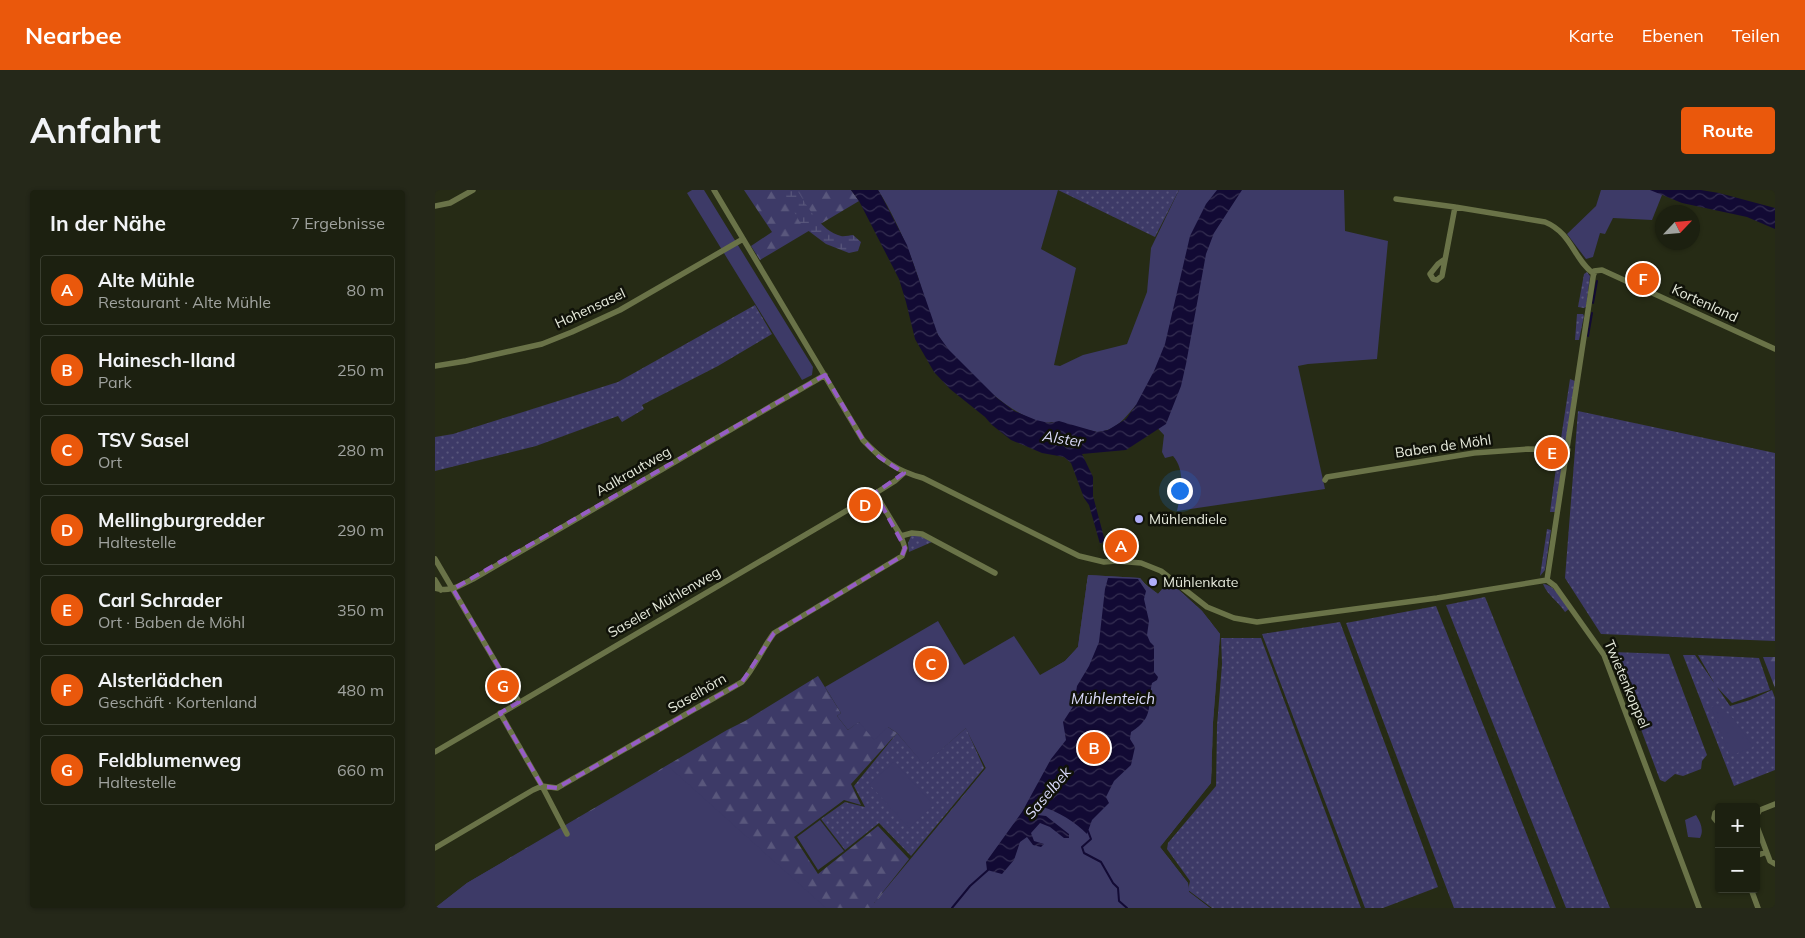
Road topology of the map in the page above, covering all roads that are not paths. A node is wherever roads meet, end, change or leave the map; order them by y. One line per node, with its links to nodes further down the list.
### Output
1 (473, 190): 4 (street)
2 (714, 190): 6 (street)
3 (1396, 199): 5 (street)
4 (435, 206)
5 (1455, 207): 7 (street); 8 (street)
6 (743, 239): 10 (street, Hohensasel); 11 (street)
7 (1445, 259)
8 (1595, 272): 9 (street, Kortenland); 12 (street)
9 (1775, 349)
10 (435, 366)
11 (825, 375): 13 (street); 22 (street, Aalkrautweg)
12 (1567, 450): 14 (street, Baben de Möhl); 20 (street)
13 (904, 473): 15 (street, Saseler Mühlenweg); 20 (street)
14 (1325, 480)
15 (875, 494): 16 (street); 23 (street, Saseler Mühlenweg)
16 (901, 536): 18 (street); 26 (street, Saselhörn)
17 (435, 559): 22 (street)
18 (995, 573)
19 (435, 580): 21 (street)
20 (1547, 580): 36 (street, Twietenkoppel)
21 (438, 589): 22 (street)
22 (453, 589): 23 (street)
23 (519, 702): 24 (street, Saseler Mühlenweg)
24 (499, 713): 25 (street, Saseler Mühlenweg); 26 (street)
25 (435, 752)
26 (542, 786): 29 (street); 31 (street)
27 (1775, 804): 28 (street)
28 (1760, 810)
29 (567, 834)
30 (1760, 835): 32 (street)
31 (435, 848)
32 (1766, 852): 33 (street); 34 (street)
33 (1760, 854)
34 (1775, 864)
35 (1752, 893): 37 (street)
36 (1699, 908)
37 (1758, 908)

